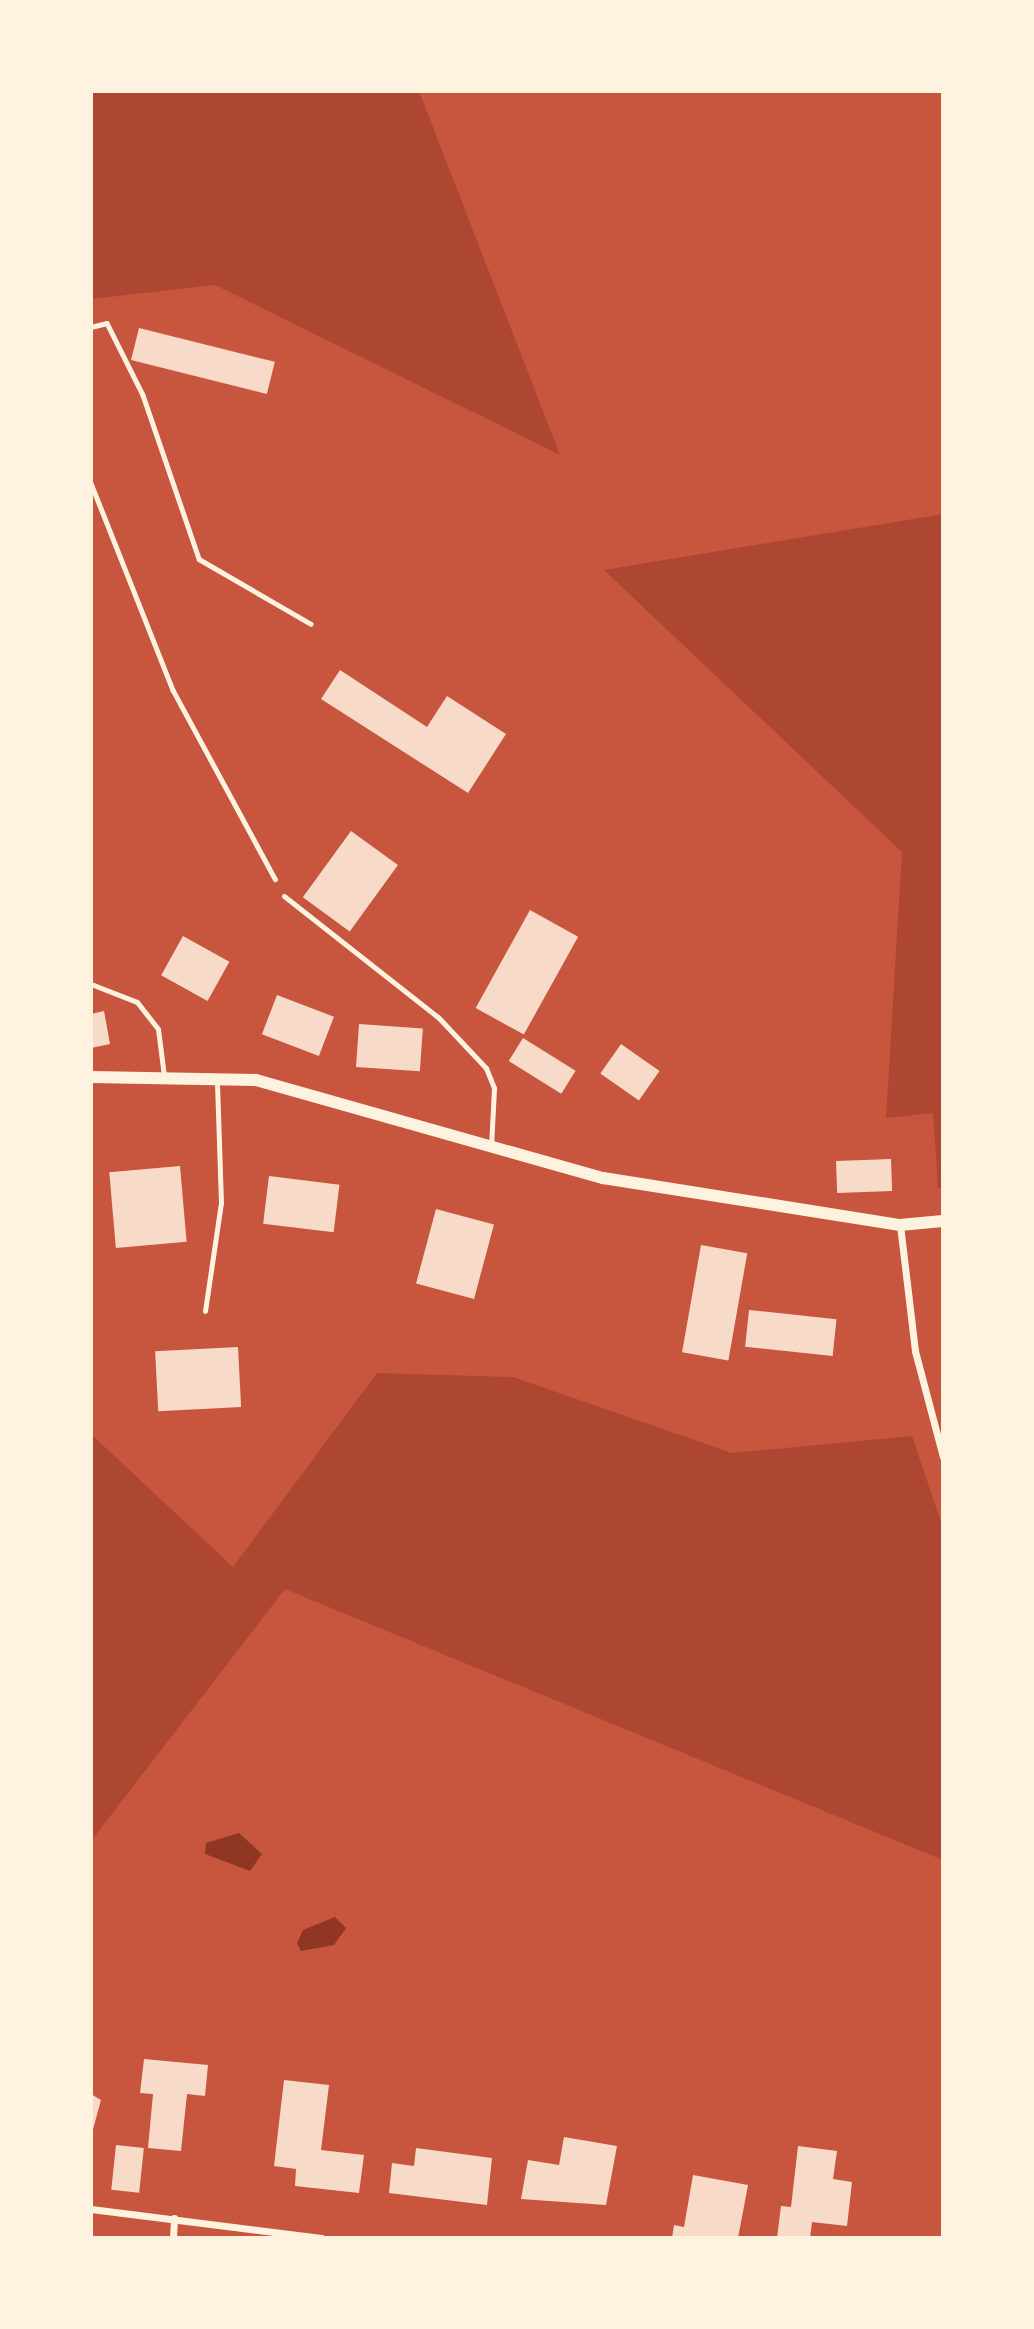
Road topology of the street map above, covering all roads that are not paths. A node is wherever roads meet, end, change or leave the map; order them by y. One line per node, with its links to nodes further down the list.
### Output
1 (284, 896): 6 (lane)
2 (91, 984): 3 (lane)
3 (164, 1076): 4 (street); 5 (street)
4 (217, 1076): 6 (street); 9 (lane)
5 (91, 1077)
6 (491, 1150): 8 (street)
7 (943, 1221): 8 (street)
8 (900, 1225): 10 (street)
9 (205, 1311)
10 (943, 1457)
11 (91, 2209): 12 (street)
12 (174, 2218): 13 (street); 14 (street)
13 (173, 2238)
14 (321, 2238)

